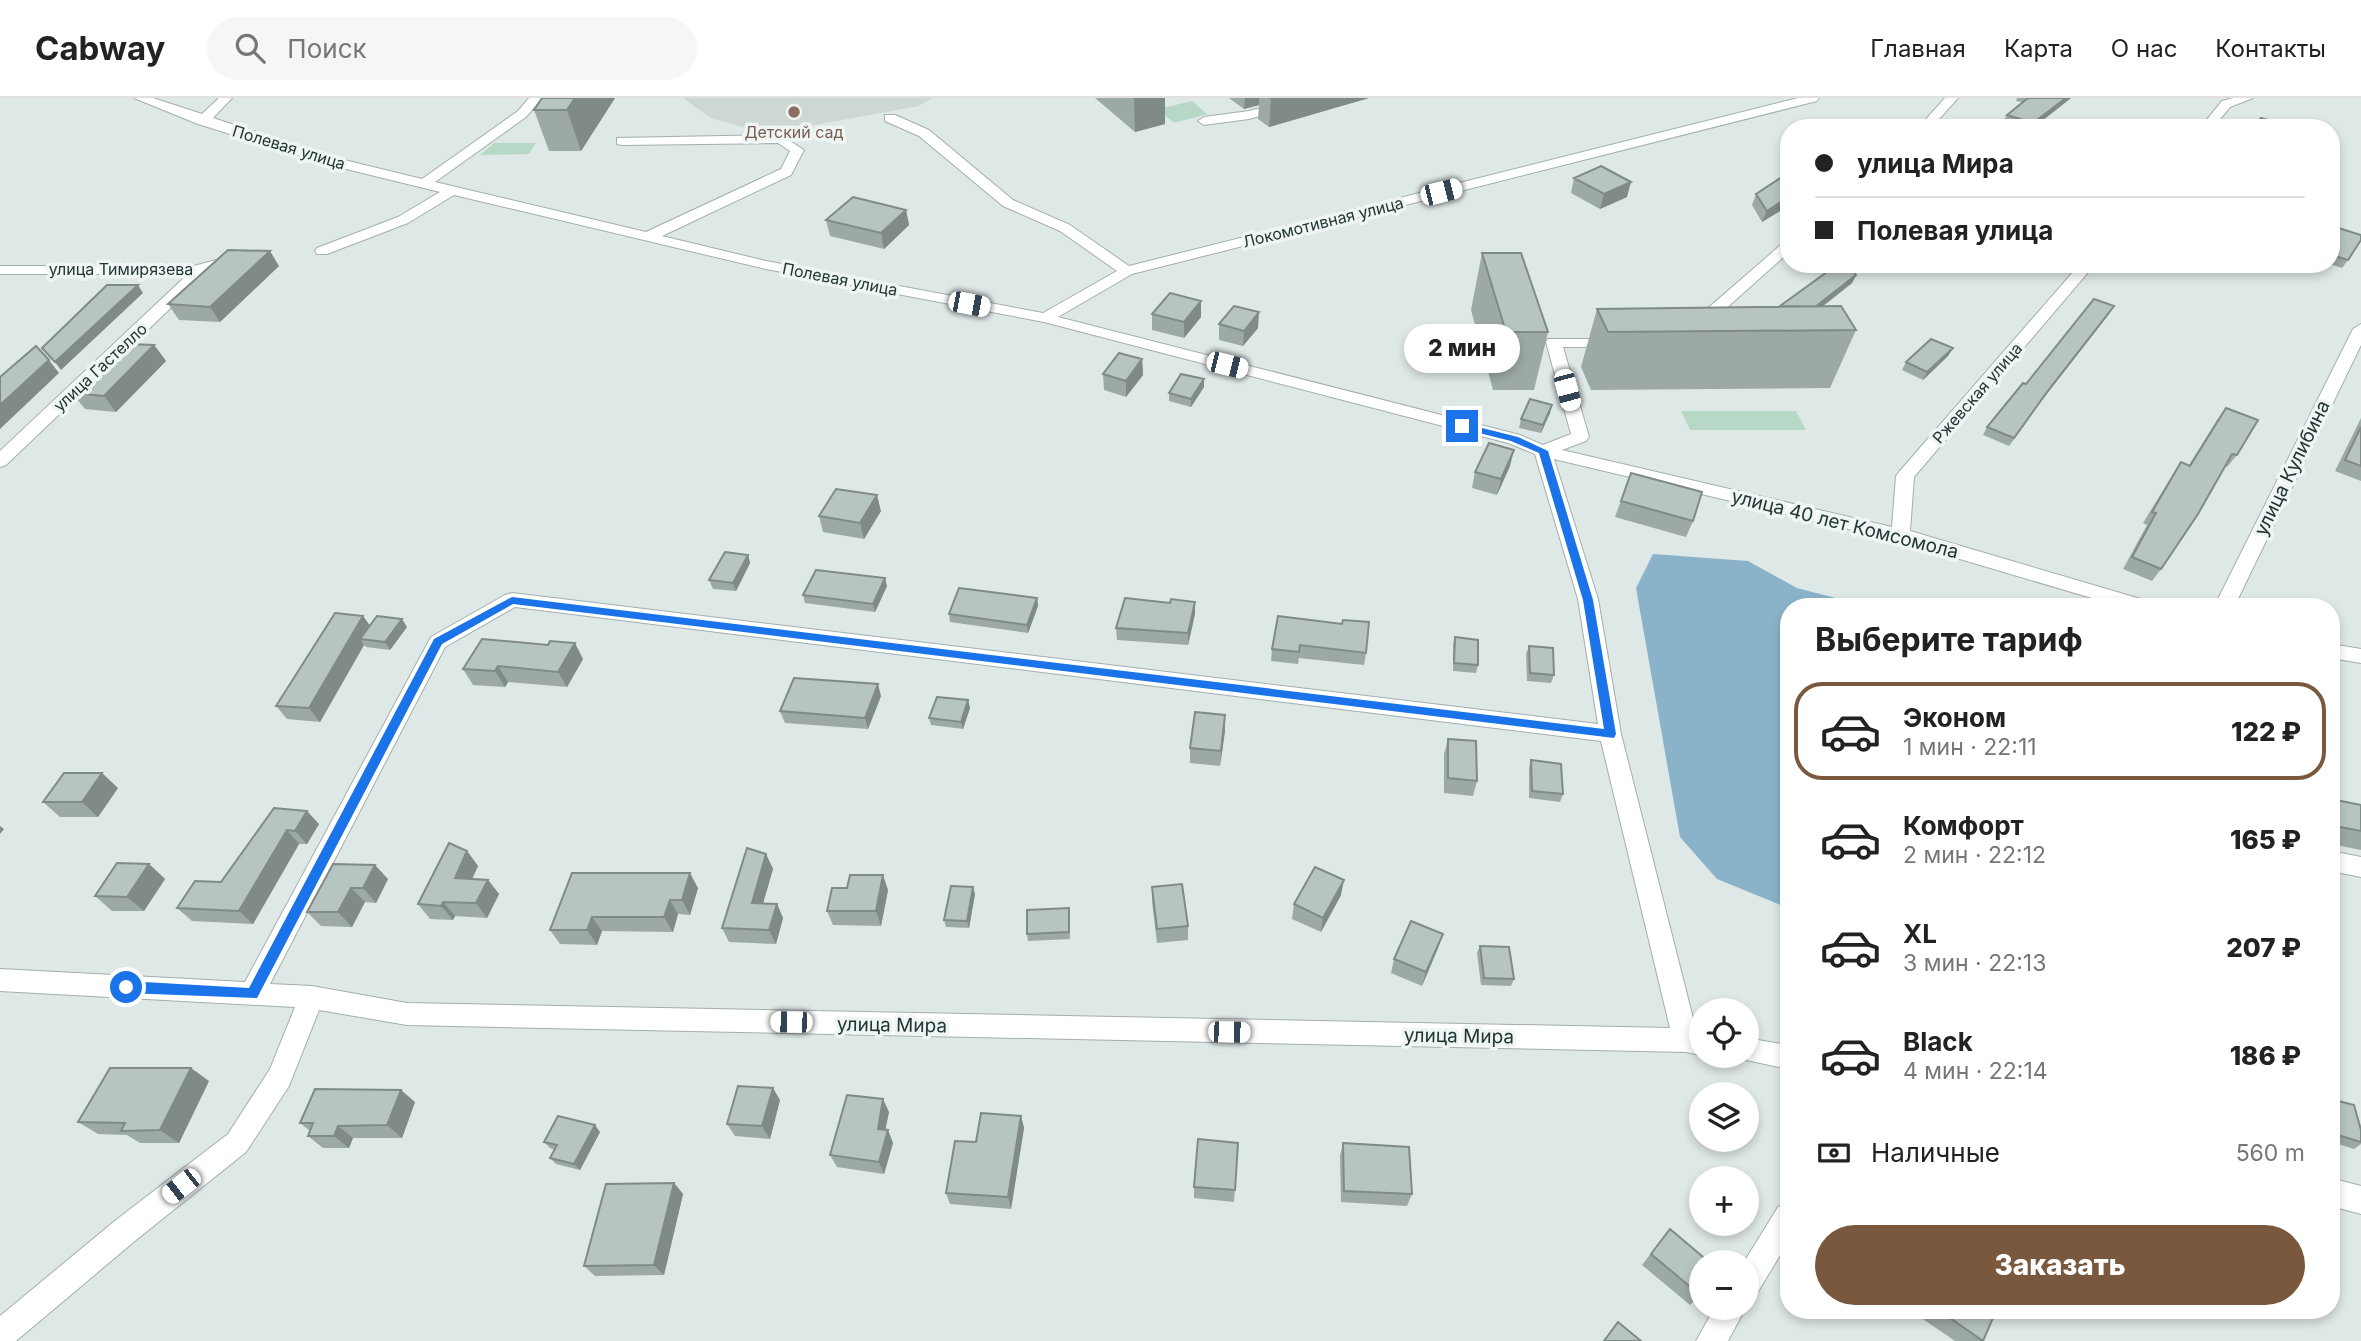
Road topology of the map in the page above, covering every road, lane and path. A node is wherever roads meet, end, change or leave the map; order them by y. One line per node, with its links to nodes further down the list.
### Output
1 (140, 98): 11 (street, Полевая улица)
2 (226, 98): 11 (street)
3 (536, 98): 14 (street)
4 (1314, 98): 12 (street)
5 (1813, 98): 22 (street, Локомотивная улица)
6 (1952, 98): 9 (street)
7 (2247, 98): 10 (street)
8 (890, 118): 22 (street)
9 (1932, 119)
10 (2214, 119)
11 (203, 121): 14 (street, Полевая улица)
12 (1204, 121)
13 (622, 141): 16 (street)
14 (424, 184): 15 (street, Полевая улица)
15 (452, 191): 16 (street, Полевая улица); 17 (street)
16 (648, 237): 24 (street, Полевая улица)
17 (322, 251)
18 (1780, 253): 26 (street)
19 (240, 258): 21 (street, улица Тимирязева)
20 (0, 270): 21 (street, улица Тимирязева)
21 (195, 270): 29 (street, улица Гастелло)
22 (1127, 271): 24 (street, Локомотивная улица)
23 (2080, 273): 30 (street, Ржевская улица)
24 (1045, 318): 28 (street, Полевая улица)
25 (2361, 329): 32 (street, улица Кулибина)
26 (1689, 334)
27 (1637, 343): 28 (street)
28 (1543, 451): 30 (street, улица 40 лет Комсомола); 35 (street)
29 (0, 461)
30 (1901, 535): 31 (street, улица 40 лет Комсомола)
31 (2114, 598)
32 (2228, 598)
33 (2340, 652): 34 (street)
34 (2361, 656)
35 (1610, 734): 39 (street); 41 (street)
36 (2340, 863): 37 (street)
37 (2361, 867)
38 (0, 980): 39 (street, улица Мира)
39 (252, 994): 40 (street, улица Мира)
40 (312, 998): 42 (street, улица Мира); 50 (street)
41 (1689, 1023)
42 (1689, 1041)
43 (1759, 1052): 44 (street)
44 (1780, 1056)
45 (2340, 1194): 46 (street)
46 (2361, 1200)
47 (1780, 1230): 48 (street)
48 (1759, 1263)
49 (1724, 1320): 51 (street)
50 (0, 1335)
51 (1712, 1341)

